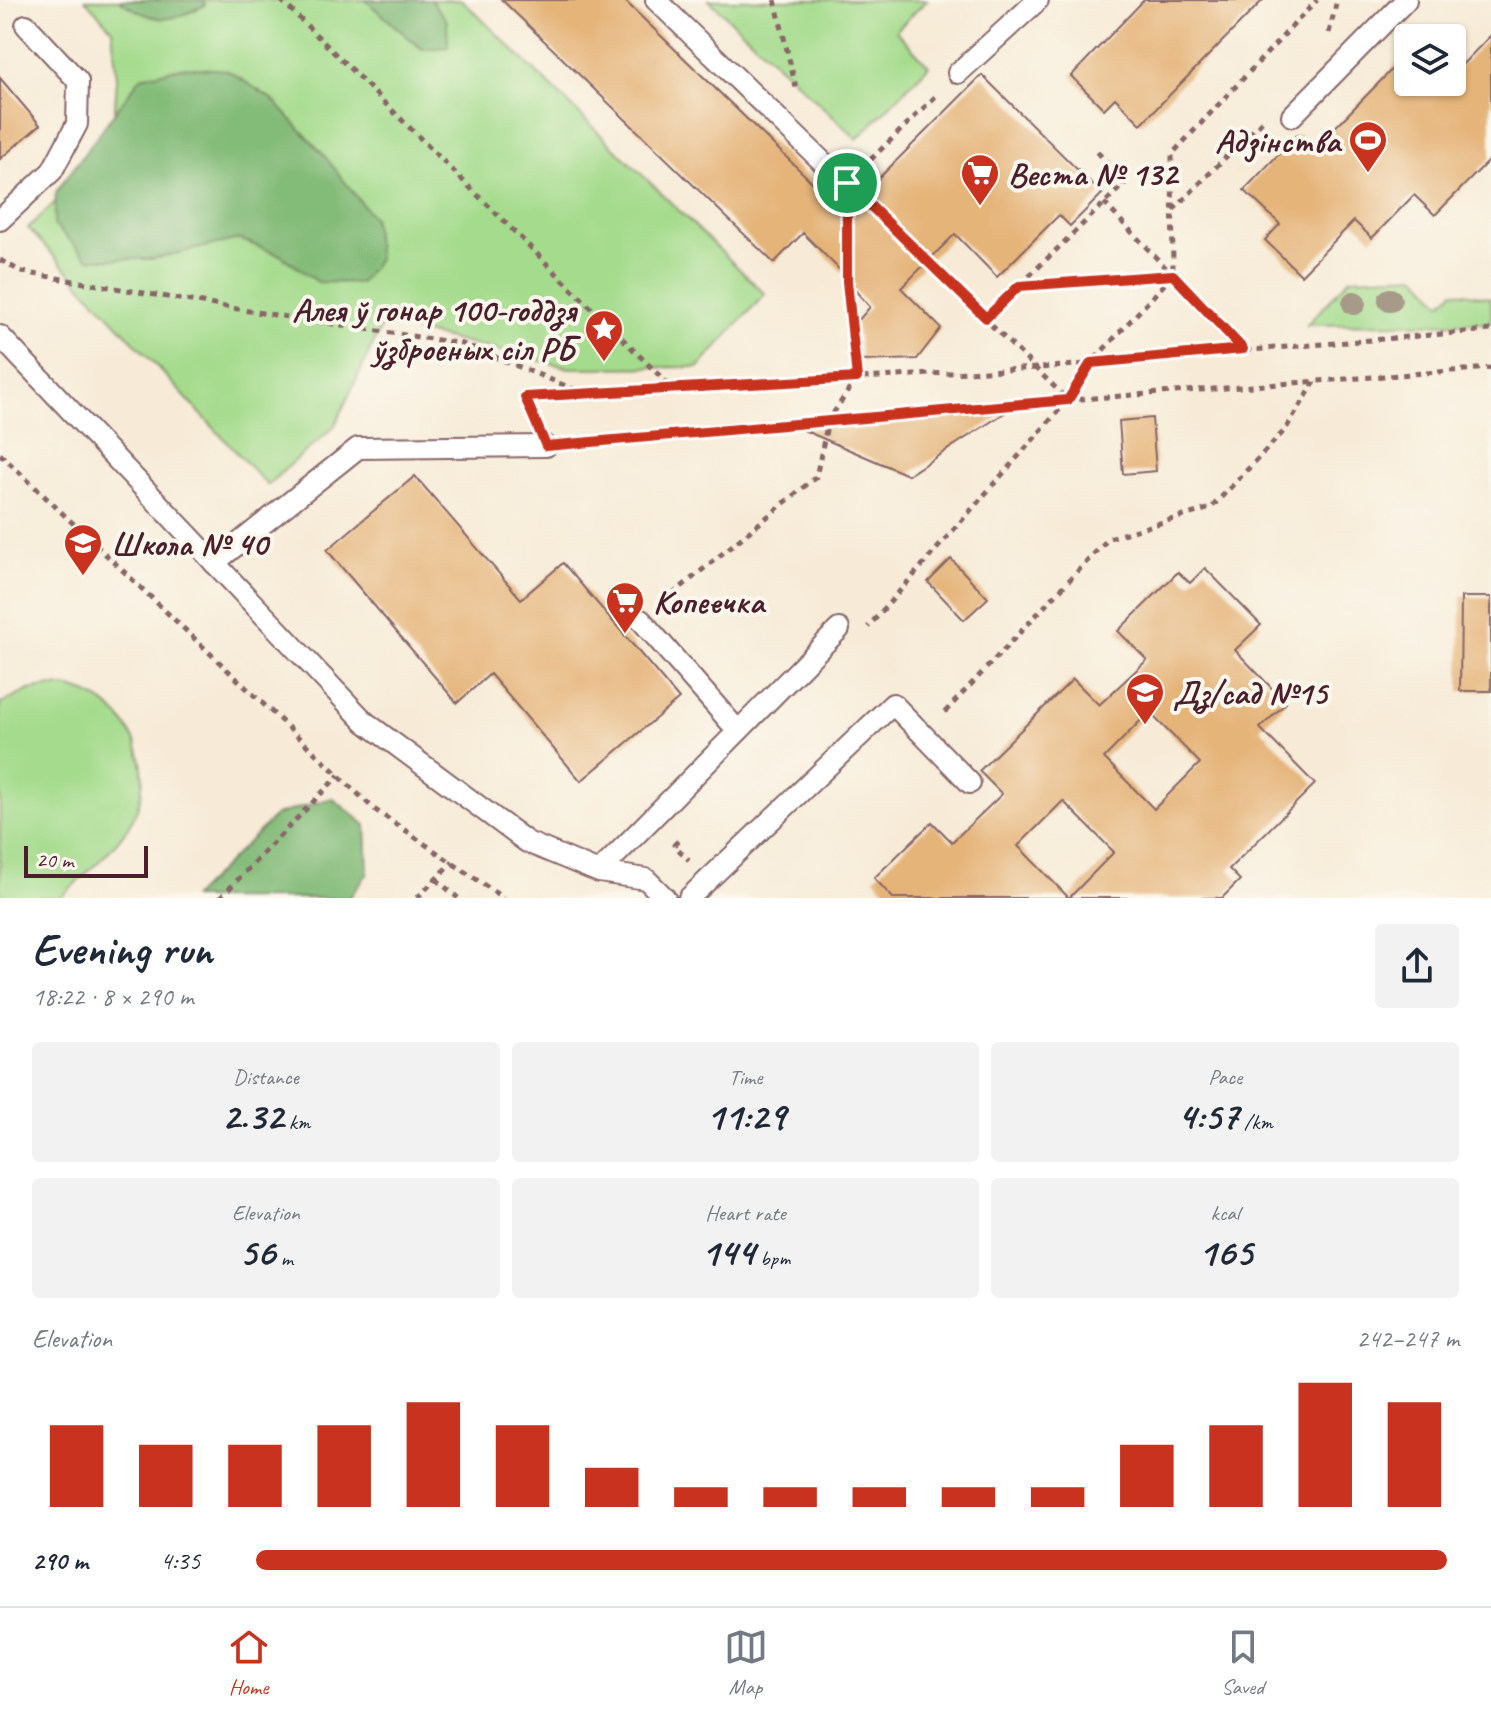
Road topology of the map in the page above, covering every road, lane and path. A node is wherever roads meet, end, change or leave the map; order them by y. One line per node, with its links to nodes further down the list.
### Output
1 (281, 0): 27 (path)
2 (656, 0): 10 (lane)
3 (775, 0): 10 (path)
4 (1038, 0): 8 (lane)
5 (1317, 0): 16 (path)
6 (1406, 0): 9 (lane)
7 (26, 25): 14 (lane)
8 (958, 73): 12 (path)
9 (1292, 116)
10 (811, 150): 12 (lane)
11 (1096, 150): 13 (path)
12 (839, 177): 18 (path); 25 (path)
13 (1104, 203): 16 (path); 17 (path)
14 (0, 220)
15 (0, 260): 28 (path)
16 (1173, 275): 17 (path); 21 (path); 22 (path)
17 (1019, 286): 18 (path)
18 (986, 318): 23 (path)
19 (1491, 330): 21 (path)
20 (0, 336): 33 (lane)
21 (1243, 349): 22 (path)
22 (1091, 363): 23 (path); 29 (path)
23 (1038, 368): 25 (path)
24 (1491, 368): 26 (path)
25 (857, 378): 27 (path); 30 (path)
26 (1316, 381): 29 (path); 37 (path)
27 (673, 388): 28 (path)
28 (586, 394): 31 (path)
29 (1068, 400): 30 (path)
30 (828, 421): 31 (path); 34 (path)
31 (546, 446): 33 (lane)
32 (0, 454): 38 (path)
33 (214, 563): 41 (lane)
34 (641, 620): 36 (lane)
35 (839, 629): 36 (lane)
36 (738, 731): 41 (lane)
37 (923, 735): 39 (lane); 48 (lane)
38 (339, 775): 40 (path); 43 (path)
39 (970, 783)
40 (453, 862): 42 (path); 46 (path)
41 (599, 872): 47 (lane)
42 (436, 879): 44 (path); 45 (path)
43 (220, 898)
44 (417, 898)
45 (458, 898)
46 (503, 898)
47 (665, 898)
48 (689, 898)

